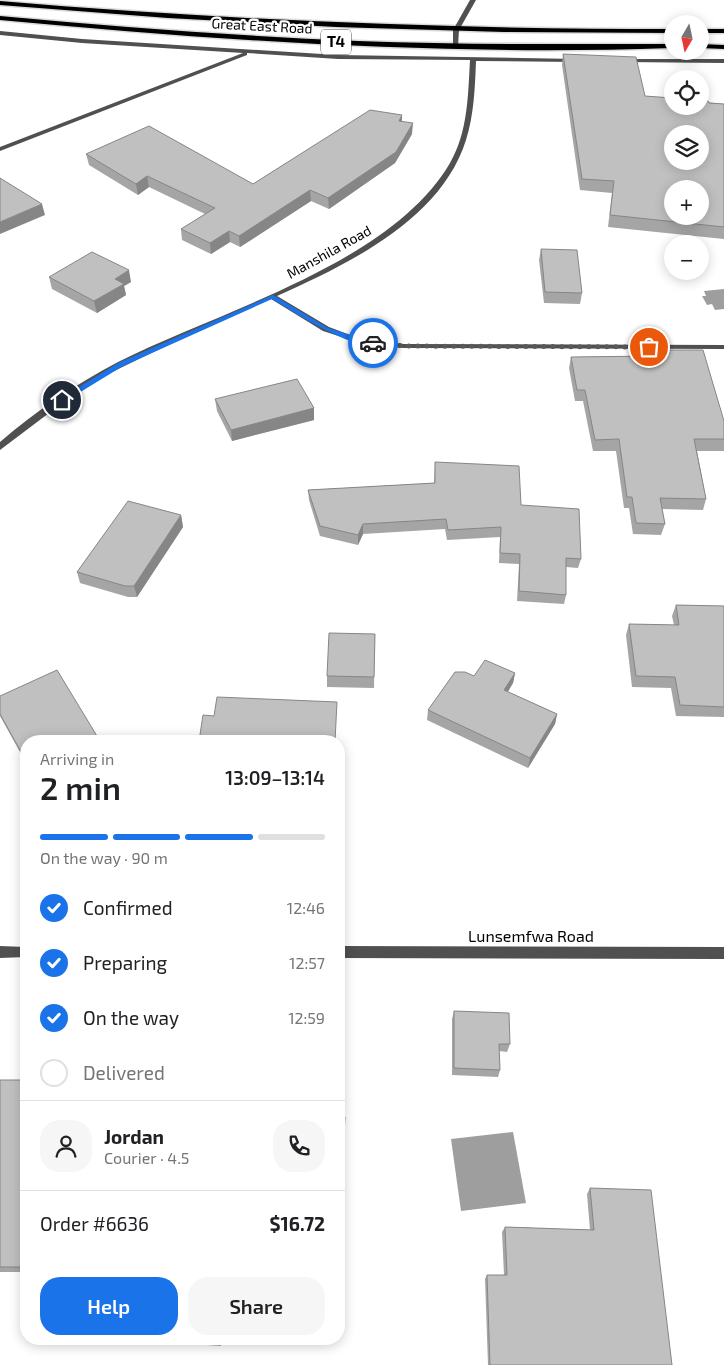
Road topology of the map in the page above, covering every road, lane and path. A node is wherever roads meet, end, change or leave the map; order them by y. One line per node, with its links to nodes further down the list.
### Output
1 (473, 0): 4 (street)
2 (0, 3): 4 (main road, Great East Road / T4)
3 (0, 18): 9 (main road, Great East Road / T4)
4 (456, 30): 5 (main road, Great East Road / T4); 9 (street)
5 (664, 31)
6 (709, 31): 7 (main road)
7 (724, 31)
8 (0, 33): 13 (street)
9 (455, 46): 10 (main road, Great East Road / T4)
10 (664, 46)
11 (709, 46): 12 (main road)
12 (724, 46)
13 (248, 53): 14 (street); 18 (street)
14 (473, 60): 15 (street); 19 (street, Manshila Road)
15 (582, 60)
16 (612, 60): 17 (street)
17 (724, 61)
18 (0, 149)
19 (273, 297): 20 (street); 21 (street, Manshila Road)
20 (724, 347)
21 (0, 447)
22 (0, 952): 23 (street)
23 (20, 952)
24 (345, 952): 25 (street, Lunsemfwa Road)
25 (724, 953)

